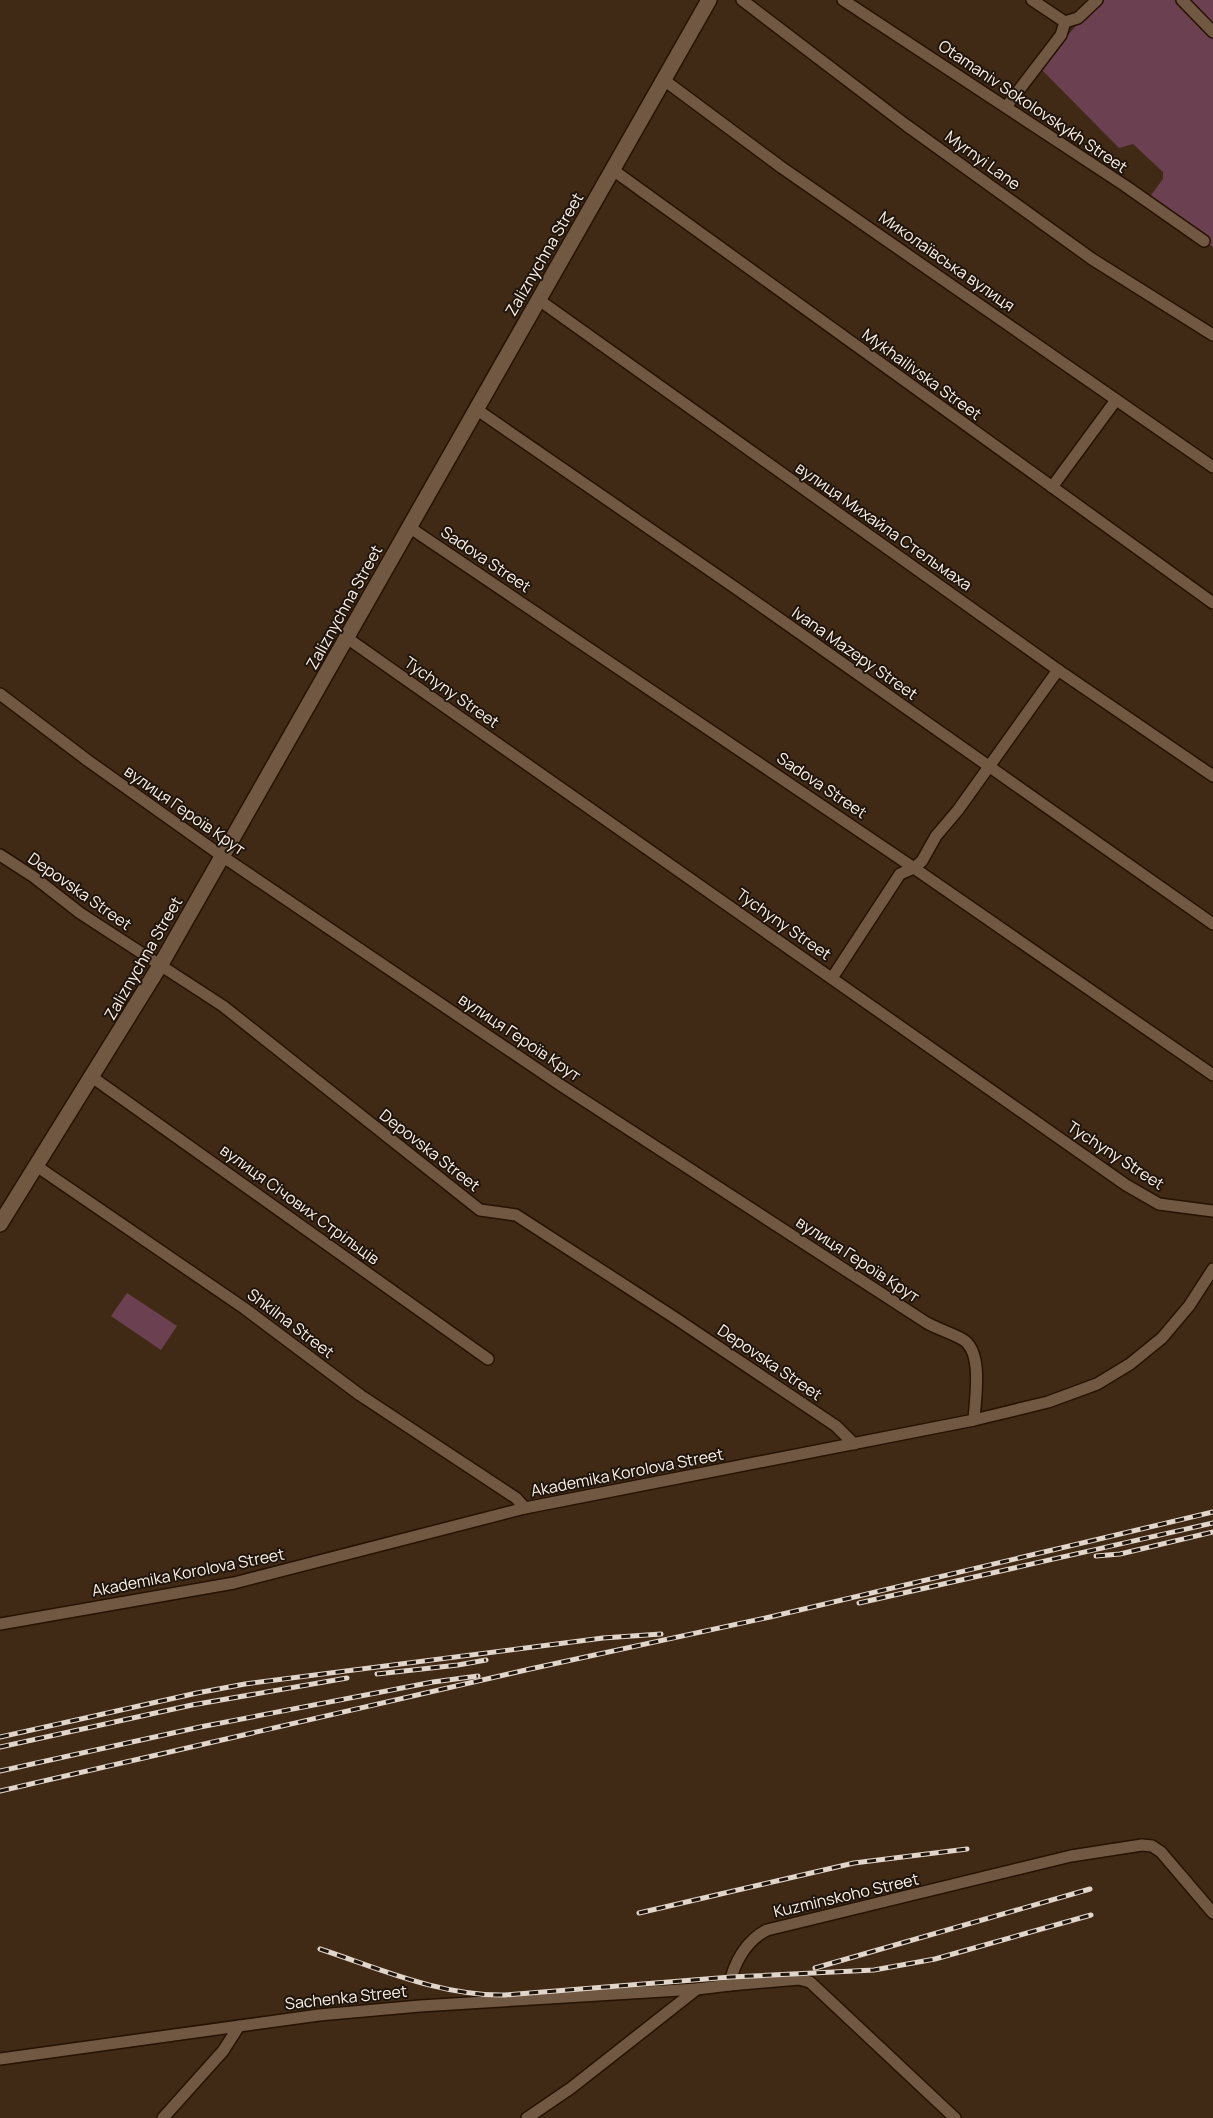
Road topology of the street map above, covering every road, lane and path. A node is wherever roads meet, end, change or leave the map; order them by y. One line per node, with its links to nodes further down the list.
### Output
1 (709, 0): 9 (street, Zaliznychna Street)
2 (742, 0): 14 (street, Myrnyi Lane)
3 (844, 0): 10 (street, Otamaniv Sokolovskykh Street)
4 (1032, 0): 7 (street)
5 (1097, 0): 7 (street)
6 (1182, 0): 8 (street)
7 (1065, 22): 10 (street)
8 (1213, 32)
9 (664, 80): 11 (street, Zaliznychna Street); 15 (street, Миколаївська вулиця)
10 (1006, 107): 12 (street, Otamaniv Sokolovskykh Street)
11 (613, 170): 13 (street, Zaliznychna Street); 18 (street, Mykhailivska Street)
12 (1204, 241)
13 (539, 300): 16 (street, Zaliznychna Street); 22 (street, вулиця Михайла Стельмаха)
14 (1213, 335)
15 (1116, 400): 17 (street, Миколаївська вулиця); 18 (street)
16 (476, 409): 19 (street, Zaliznychna Street); 24 (street, Ivana Mazepy Street)
17 (1213, 468)
18 (1052, 487): 20 (street, Mykhailivska Street)
19 (409, 527): 21 (street, Zaliznychna Street); 28 (street, Sadova Street)
20 (1213, 603)
21 (347, 638): 27 (street, Zaliznychna Street); 31 (street, Tychyny Street)
22 (1058, 670): 24 (street); 25 (street, вулиця Михайла Стельмаха)
23 (0, 694): 27 (street, вулиця Героїв Крут)
24 (988, 767): 28 (street); 29 (street, Ivana Mazepy Street)
25 (1213, 776)
26 (0, 855): 30 (street, Depovska Street)
27 (222, 856): 30 (street, Zaliznychna Street); 39 (street, вулиця Героїв Крут)
28 (914, 868): 31 (street); 32 (street, Sadova Street)
29 (1213, 924)
30 (161, 964): 33 (street, Zaliznychna Street); 40 (street, Depovska Street)
31 (832, 978): 35 (street, Tychyny Street)
32 (1213, 1075)
33 (92, 1077): 34 (street, Zaliznychna Street); 38 (street, вулиця Січових Стрільців)
34 (36, 1165): 36 (street, Zaliznychna Street); 41 (street, Shkilna Street)
35 (1213, 1211)
36 (0, 1224)
37 (1213, 1269): 39 (street, Akademika Korolova Street)
38 (488, 1359)
39 (974, 1420): 40 (street, Akademika Korolova Street)
40 (854, 1444): 41 (street, Akademika Korolova Street)
41 (526, 1508): 42 (street, Akademika Korolova Street)
42 (0, 1624)
43 (1213, 1913): 44 (street, Kuzminskoho Street)
44 (730, 1985): 45 (street); 50 (street)
45 (697, 1989): 46 (street, Sachenka Street); 49 (street)
46 (239, 2026): 47 (street, Sachenka Street); 48 (street)
47 (0, 2059)
48 (163, 2118)
49 (527, 2118)
50 (955, 2118)

